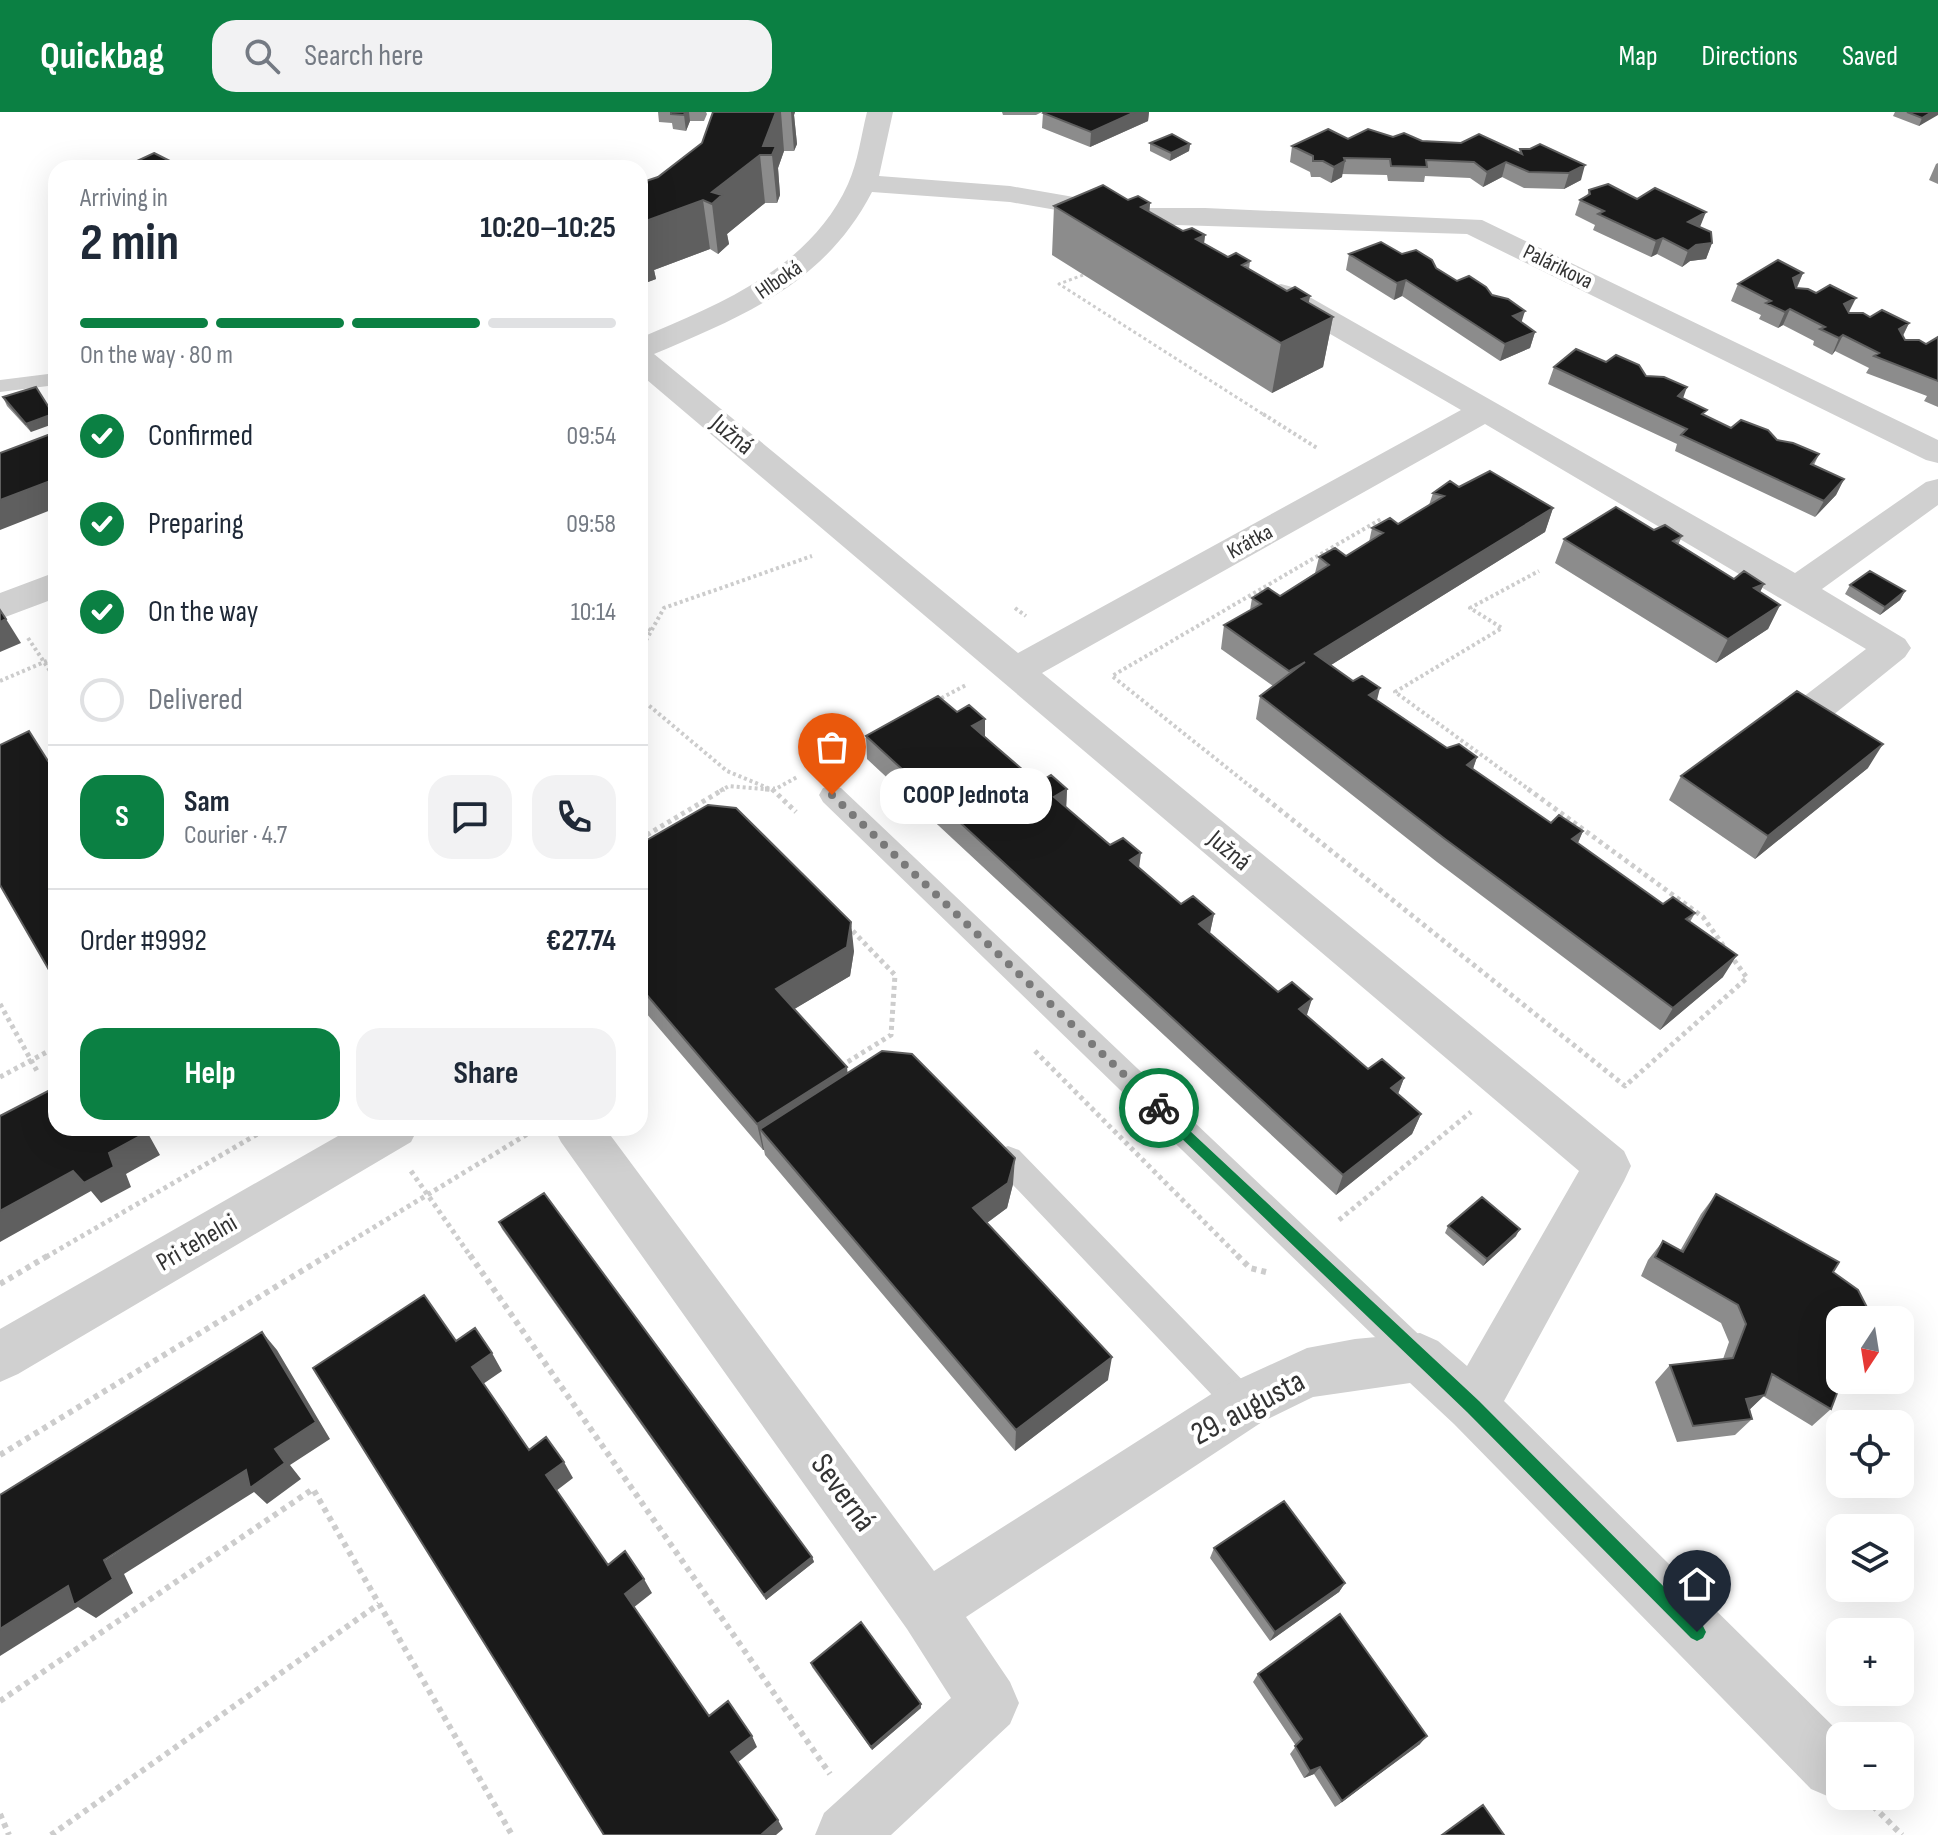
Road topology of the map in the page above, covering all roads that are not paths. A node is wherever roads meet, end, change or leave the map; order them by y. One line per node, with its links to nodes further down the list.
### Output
1 (880, 112): 2 (street, Hlboká)
2 (862, 183): 3 (street, Palárikova); 6 (street, Hlboká)
3 (1144, 216): 4 (street, Palárikova); 11 (street, Palárikova)
4 (1192, 242)
5 (1260, 281): 10 (street)
6 (648, 346)
7 (648, 365): 16 (street, Južná)
8 (48, 380): 9 (lane)
9 (0, 386)
10 (1486, 410): 14 (street); 16 (street, Krátka)
11 (1938, 453)
12 (1938, 489): 14 (street)
13 (48, 587): 15 (street)
14 (1796, 590): 17 (street)
15 (3, 605)
16 (1009, 668): 25 (street, Južná)
17 (1808, 714)
18 (832, 795): 23 (lane)
19 (380, 1136): 22 (street, Pri tehelni)
20 (584, 1136): 26 (street, Severná)
21 (1008, 1159): 24 (lane)
22 (0, 1357)
23 (1420, 1358): 24 (street, 29. augusta); 25 (street)
24 (1243, 1404): 26 (street, 29. augusta)
25 (1473, 1406): 27 (street)
26 (927, 1609): 28 (street, Severná)
27 (1826, 1761)
28 (854, 1828)

